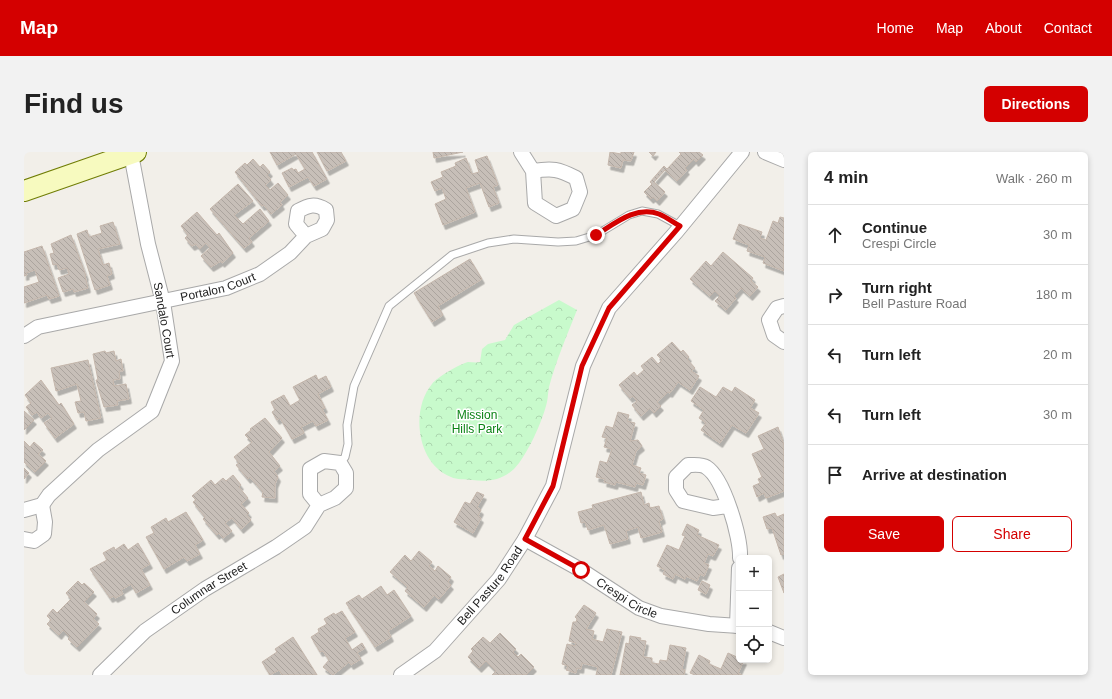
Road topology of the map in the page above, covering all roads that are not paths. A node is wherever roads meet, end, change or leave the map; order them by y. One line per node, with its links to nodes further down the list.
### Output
1 (521, 152): 6 (street)
2 (742, 152): 8 (street, Bell Pasture Road)
3 (765, 152): 5 (street)
4 (133, 153): 7 (street); 10 (street, Sandalo Court)
5 (784, 160)
6 (533, 171)
7 (24, 191)
8 (680, 226): 14 (lane); 20 (street, Bell Pasture Road)
9 (306, 236): 10 (street, Portalon Court)
10 (163, 302): 12 (street, Portalon Court); 15 (street, Sandalo Court)
11 (784, 306): 13 (street)
12 (24, 336)
13 (784, 342)
14 (340, 463): 16 (street); 16 (street)
15 (42, 505): 18 (street); 19 (street)
16 (319, 505): 25 (street, Columnar Street)
17 (728, 506): 21 (street)
18 (24, 510)
19 (24, 539)
20 (525, 539): 22 (street, Crespi Circle); 26 (street, Bell Pasture Road)
21 (740, 555)
22 (736, 626)
23 (772, 633): 24 (street)
24 (784, 638)
25 (100, 675)
26 (401, 675)

